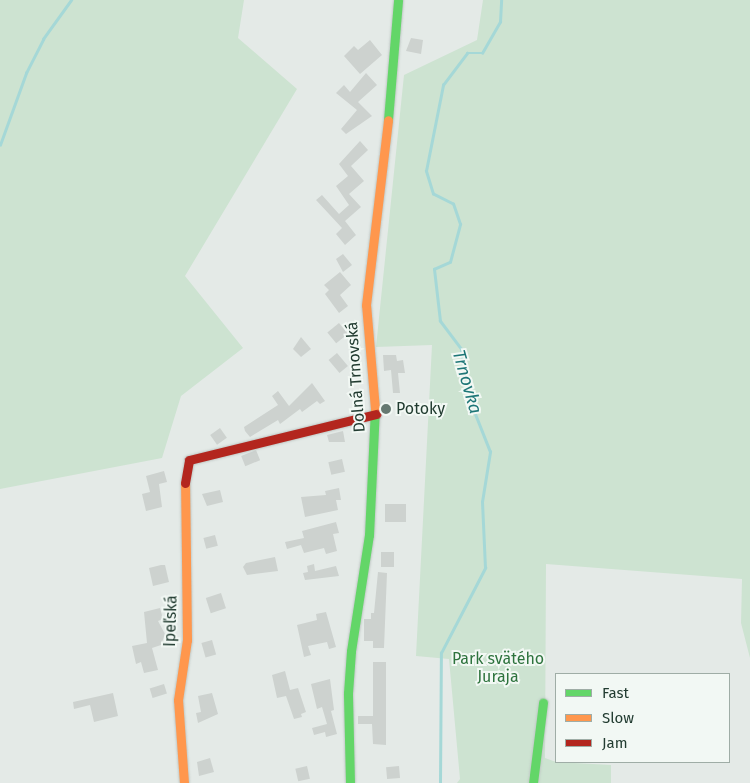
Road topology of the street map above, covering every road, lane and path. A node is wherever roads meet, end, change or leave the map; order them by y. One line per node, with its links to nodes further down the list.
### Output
1 (398, 0): 2 (street, Dolná Trnovská)
2 (376, 414): 4 (street, Ipeľská); 5 (street, Dolná Trnovská)
3 (543, 703): 6 (street)
4 (184, 783)
5 (350, 783)
6 (532, 783)

